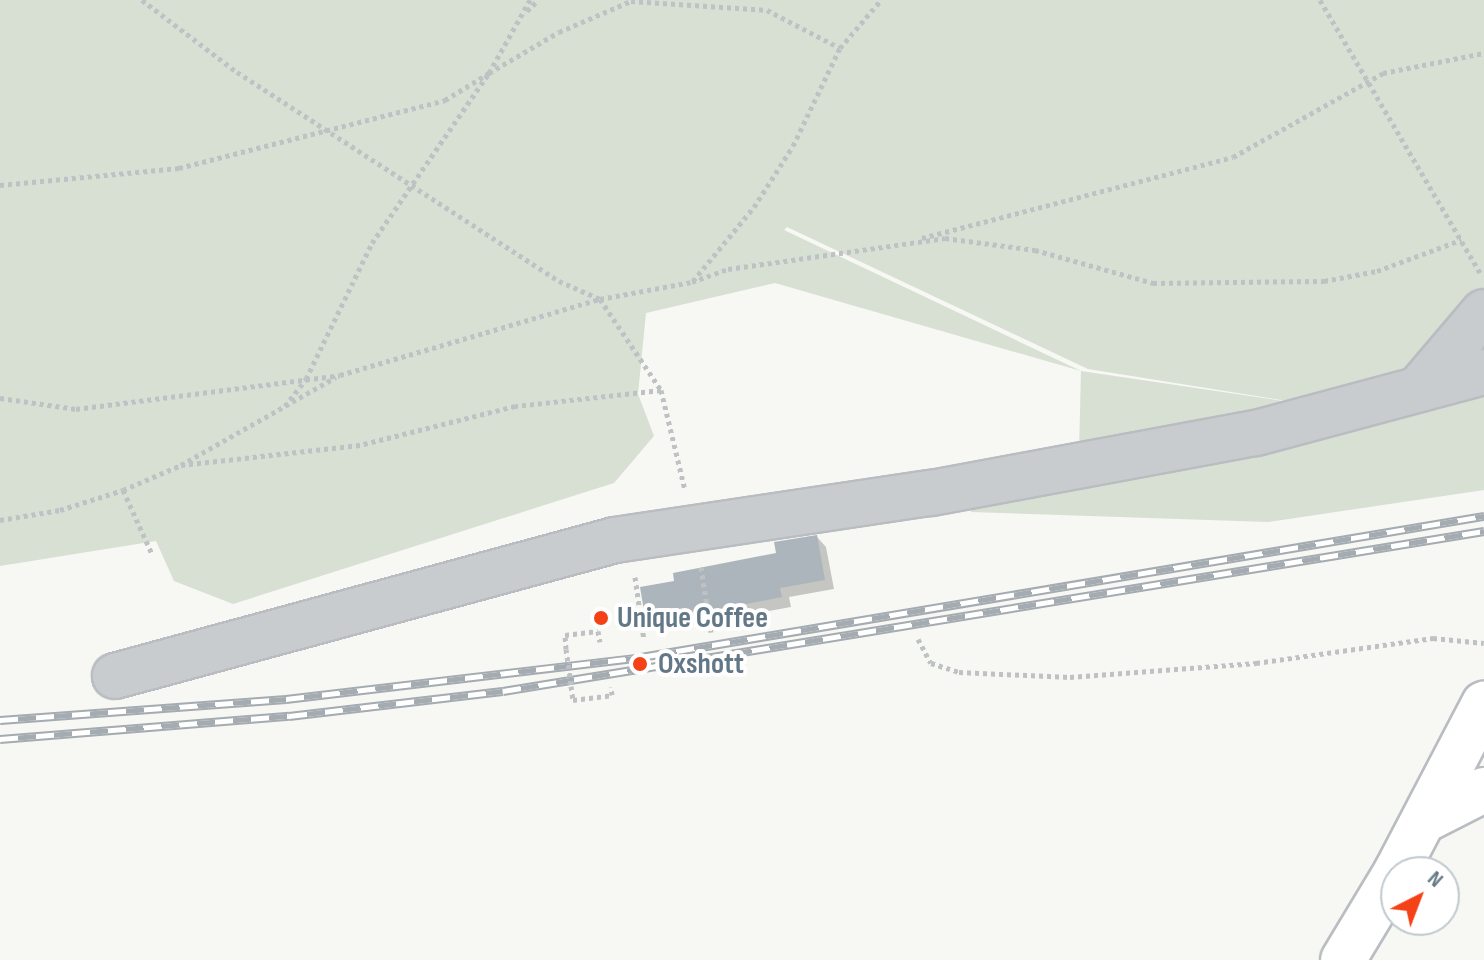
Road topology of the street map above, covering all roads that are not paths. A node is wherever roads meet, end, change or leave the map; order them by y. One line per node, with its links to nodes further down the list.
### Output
1 (1484, 312): 3 (lane)
2 (1484, 372): 3 (lane)
3 (1421, 386): 4 (lane)
4 (115, 676)
5 (1484, 704): 7 (main road)
6 (1484, 790): 7 (main road)
7 (1427, 819): 8 (main road)
8 (1405, 856)
9 (1380, 899): 10 (main road)
10 (1343, 960)

